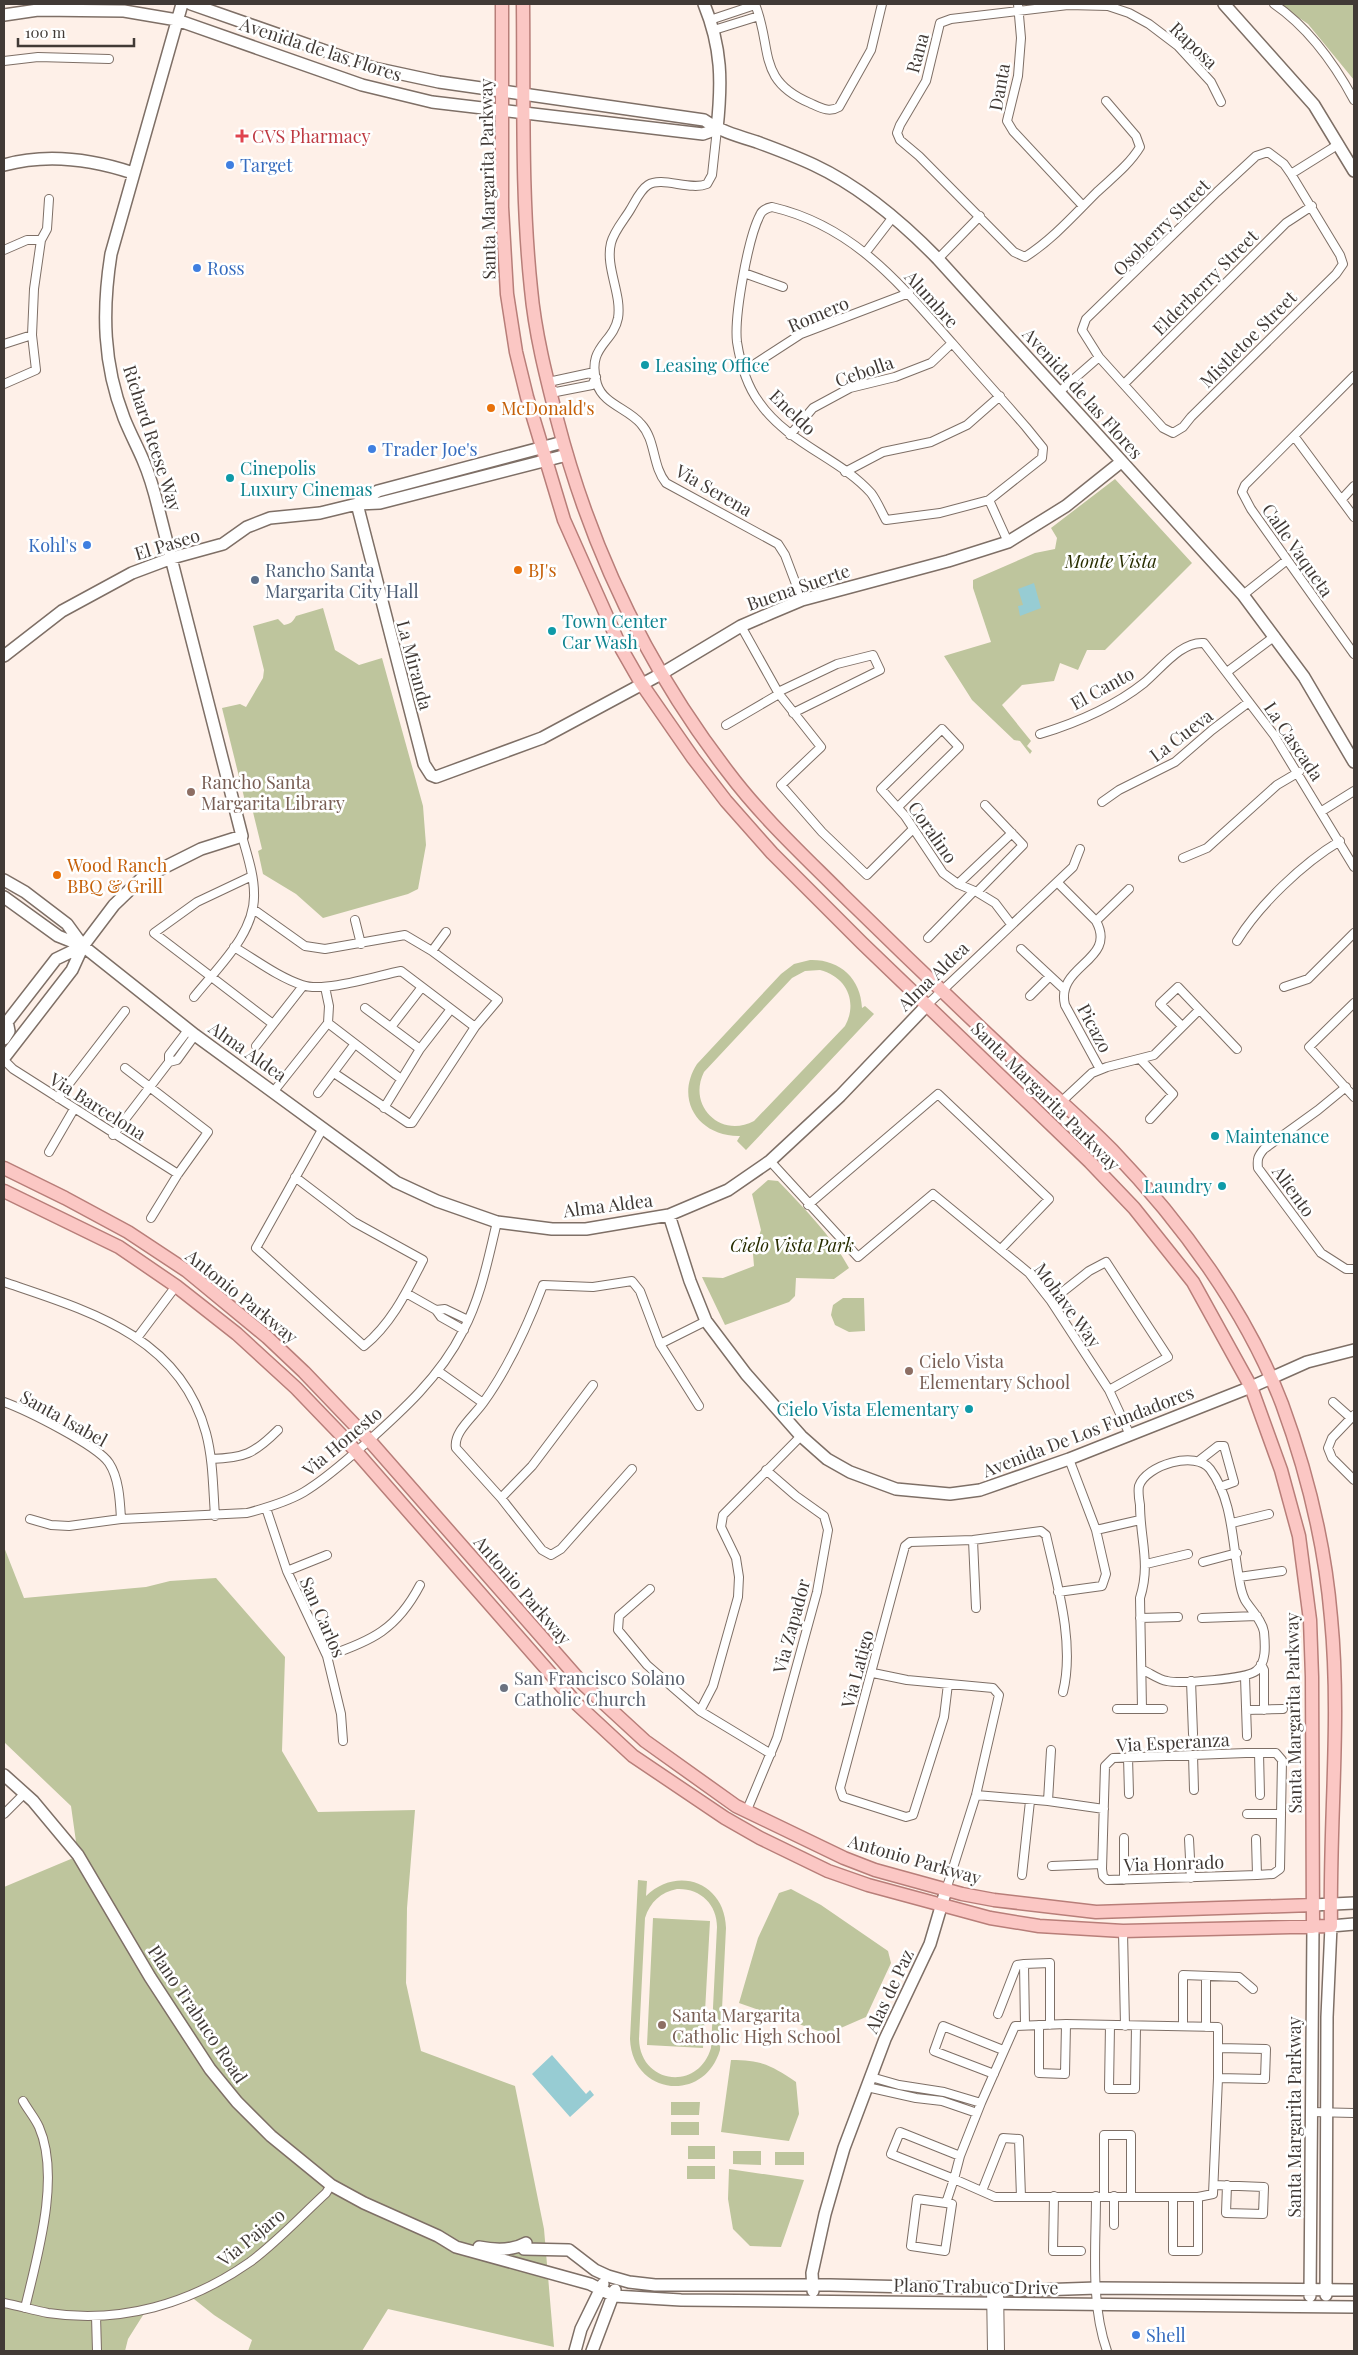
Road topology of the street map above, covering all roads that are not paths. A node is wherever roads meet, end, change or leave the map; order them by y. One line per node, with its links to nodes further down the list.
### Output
1 (182, 4): 13 (main road, Richard Reese Way)
2 (190, 4): 17 (main road, Avenida de las Flores)
3 (502, 4): 17 (main road, Santa Margarita Parkway)
4 (523, 4): 18 (main road, Santa Margarita Parkway)
5 (704, 4): 14 (main road)
6 (755, 4): 12 (street); 14 (street)
7 (882, 4): 12 (street)
8 (1224, 4): 25 (main road)
9 (1274, 4): 19 (street)
10 (1019, 7): 21 (street, Raposa); 31 (street, Danta); 34 (street, Rana)
11 (4, 15): 13 (main road, Avenida de las Flores)
12 (760, 16): 14 (street)
13 (177, 20): 22 (main road, Avenida de las Flores); 28 (main road, Richard Reese Way)
14 (712, 25): 24 (main road)
15 (109, 59): 16 (street)
16 (4, 62)
17 (502, 90): 18 (main road, Avenida de las Flores); 22 (main road, Santa Margarita Parkway)
18 (524, 94): 23 (main road, Santa Margarita Parkway); 24 (main road, Avenida de las Flores)
19 (1354, 100)
20 (1106, 101): 31 (street)
21 (1221, 102)
22 (502, 111): 23 (main road, Avenida de las Flores); 58 (main road, Santa Margarita Parkway)
23 (524, 113): 24 (main road, Avenida de las Flores); 52 (main road, Santa Margarita Parkway)
24 (716, 129): 35 (main road, Avenida de las Flores); 49 (street)
25 (1339, 144): 27 (main road); 29 (street)
26 (4, 165): 28 (main road)
27 (1354, 171)
28 (133, 173): 68 (main road, Richard Reese Way)
29 (1291, 174): 32 (street); 46 (street, Osoberry Street)
30 (49, 199): 36 (street)
31 (1083, 206): 34 (street)
32 (1312, 206): 51 (street, Elderberry Street); 51 (street, Mistletoe Street)
33 (766, 208): 38 (street, Alumbre); 40 (street, Eneldo)
34 (980, 216): 39 (street)
35 (893, 217): 38 (street); 39 (main road, Avenida de las Flores)
36 (41, 240): 37 (street); 43 (street)
37 (4, 250)
38 (866, 252): 42 (street, Alumbre)
39 (938, 259): 53 (main road, Avenida de las Flores)
40 (744, 273): 41 (street); 47 (street, Eneldo)
41 (783, 287)
42 (909, 294): 45 (street, Alumbre); 47 (street, Romero)
43 (32, 335): 44 (street); 50 (street)
44 (4, 344)
45 (952, 344): 54 (street, Alumbre); 55 (street, Cebolla)
46 (1099, 357): 51 (street); 53 (street)
47 (744, 372): 55 (street, Eneldo)
48 (1354, 376): 56 (street)
49 (596, 377): 52 (street); 52 (street); 71 (street, Via Serena)
50 (4, 384)
51 (1124, 384)
52 (549, 388): 57 (main road, Santa Margarita Parkway)
53 (1059, 392): 60 (main road, Avenida de las Flores)
54 (1000, 396): 61 (street); 64 (street, Alumbre)
55 (790, 435): 61 (street, Eneldo)
56 (1294, 436): 63 (street); 69 (street, Calle Vaqueta)
57 (563, 442): 58 (main road, El Paseo); 59 (main road, Santa Margarita Parkway)
58 (543, 454): 59 (main road, El Paseo); 65 (main road, El Paseo); 79 (main road, Santa Margarita Parkway)
59 (567, 455): 78 (main road, Santa Margarita Parkway)
60 (1121, 462): 67 (main road, Buena Suerte); 70 (main road, Avenida de las Flores)
61 (845, 472): 64 (street, Eneldo)
62 (1354, 486): 63 (street)
63 (1342, 499): 66 (street)
64 (989, 500): 67 (street)
65 (357, 504): 68 (main road, El Paseo); 87 (main road, La Miranda)
66 (1354, 517)
67 (1008, 542): 71 (main road, Buena Suerte)
68 (172, 558): 76 (main road, El Paseo); 95 (main road, Richard Reese Way)
69 (1287, 560): 70 (street); 75 (street, Calle Vaqueta)
70 (1243, 595): 73 (main road, Avenida de las Flores)
71 (802, 600): 72 (main road, Buena Suerte)
72 (741, 626): 78 (main road, Buena Suerte); 80 (street)
73 (1275, 636): 77 (street); 85 (main road, Avenida de las Flores)
74 (1197, 642): 77 (street, La Cascada); 84 (street, El Canto)
75 (1354, 654)
76 (4, 656)
77 (1227, 672): 81 (street, La Cascada)
78 (661, 674): 79 (main road, Buena Suerte); 127 (main road, Santa Margarita Parkway)
79 (641, 683): 87 (main road, Buena Suerte); 131 (main road, Santa Margarita Parkway)
80 (778, 693): 82 (street); 82 (street); 83 (street)
81 (1249, 702): 86 (street, La Cascada); 89 (street, La Cueva)
82 (793, 713): 93 (street)
83 (726, 724)
84 (1040, 734)
85 (1354, 762)
86 (1299, 772): 92 (street, La Cascada); 98 (street)
87 (431, 775)
88 (1354, 791): 92 (street)
89 (1102, 802)
90 (985, 805): 94 (street)
91 (898, 806): 91 (street, Coralino); 93 (street, Coralino)
92 (1322, 811): 96 (street, La Cascada)
93 (913, 829): 103 (street, Coralino)
94 (1012, 833): 103 (street); 105 (street)
95 (242, 836): 100 (street); 116 (main road)
96 (1340, 841): 99 (street, La Cascada); 114 (street)
97 (1080, 849): 102 (street, Alma Aldea)
98 (1183, 858)
99 (1354, 866)
100 (252, 876): 107 (street); 120 (street)
101 (4, 880): 116 (main road, Alma Aldea)
102 (1057, 882): 109 (street); 110 (street, Alma Aldea)
103 (958, 884): 105 (street, Coralino)
104 (1129, 889): 109 (street)
105 (975, 892): 110 (street, Coralino); 113 (street)
106 (4, 897): 116 (main road, Alma Aldea)
107 (253, 909): 115 (street); 117 (street)
108 (355, 920): 115 (street)
109 (1096, 921): 126 (street, Picazo)
110 (1011, 924): 127 (street, Alma Aldea)
111 (446, 932): 119 (street)
112 (1354, 933): 123 (street)
113 (928, 938)
114 (1236, 940)
115 (361, 944): 119 (street)
116 (83, 946): 136 (main road); 142 (main road, Alma Aldea); 148 (main road)
117 (234, 947): 120 (street); 122 (street)
118 (1021, 949): 121 (street)
119 (432, 951): 141 (street)
120 (212, 975): 129 (street); 138 (street)
121 (1050, 976): 126 (street); 128 (street)
122 (303, 986): 124 (street); 138 (street)
123 (1284, 987)
124 (325, 988): 125 (street); 137 (street)
125 (422, 988): 133 (street); 140 (street)
126 (1064, 989): 151 (street, Picazo)
127 (942, 990): 131 (street, Alma Aldea); 160 (main road, Santa Margarita Parkway)
128 (1030, 996)
129 (194, 998)
130 (1354, 1003): 154 (street)
131 (928, 1004): 167 (main road, Alma Aldea); 192 (main road, Santa Margarita Parkway)
132 (365, 1008): 140 (street)
133 (451, 1009): 141 (street); 147 (street)
134 (1200, 1010): 139 (street); 139 (street); 146 (street)
135 (124, 1011): 159 (street)
136 (6, 1023): 143 (main road)
137 (328, 1023): 144 (street); 156 (street)
138 (273, 1024): 145 (street)
139 (1182, 1026): 149 (street)
140 (391, 1027): 147 (street)
141 (475, 1027): 161 (street)
142 (191, 1033): 155 (street); 156 (main road, Alma Aldea)
143 (4, 1039)
144 (354, 1045): 152 (street); 153 (street)
145 (256, 1046)
146 (1237, 1049)
147 (420, 1050): 153 (street)
148 (4, 1059): 159 (street, Via Barcelona)
149 (1141, 1060): 151 (street); 163 (street)
150 (125, 1068): 155 (street)
151 (1100, 1069): 160 (street)
152 (334, 1073): 157 (street); 161 (street)
153 (401, 1079): 161 (street)
154 (1346, 1086): 158 (street); 177 (street, Aliento)
155 (150, 1088): 165 (street); 169 (street)
156 (274, 1091): 164 (main road, Alma Aldea)
157 (318, 1093)
158 (1354, 1097)
159 (58, 1098): 162 (street, Via Barcelona)
160 (1061, 1102): 190 (main road, Santa Margarita Parkway)
161 (384, 1108)
162 (74, 1109): 165 (street, Via Barcelona); 166 (street)
163 (1150, 1119)
164 (322, 1128): 170 (street); 175 (main road, Alma Aldea)
165 (113, 1135): 169 (street, Via Barcelona)
166 (48, 1152)
167 (770, 1161): 172 (street); 173 (main road, Alma Aldea)
168 (4, 1168): 202 (main road, Antonio Parkway)
169 (178, 1174): 174 (street)
170 (295, 1177): 180 (street); 180 (street)
171 (4, 1191): 179 (main road, Antonio Parkway)
172 (808, 1205): 176 (street, Mohave Way); 176 (street)
173 (669, 1215): 175 (main road, Alma Aldea); 184 (main road, Avenida De Los Fundadores)
174 (150, 1218)
175 (497, 1222): 183 (street, Via Honesto)
176 (1001, 1249): 181 (street, Mohave Way)
177 (1354, 1269)
178 (4, 1282): 186 (street)
179 (176, 1286): 186 (street); 203 (main road, Antonio Parkway)
180 (406, 1293): 182 (street)
181 (1051, 1302): 193 (street, Mohave Way); 193 (street)
182 (436, 1310): 183 (street); 185 (street)
183 (468, 1320): 185 (street, Via Honesto)
184 (706, 1320): 187 (street); 201 (main road, Avenida De Los Fundadores)
185 (464, 1330): 189 (street, Via Honesto)
186 (138, 1338): 204 (street)
187 (660, 1344): 196 (street); 197 (street)
188 (1354, 1350): 190 (main road, Avenida De Los Fundadores)
189 (438, 1371): 196 (street); 202 (street, Via Honesto)
190 (1270, 1379): 192 (main road, Avenida De Los Fundadores); 285 (main road, Santa Margarita Parkway)
191 (593, 1385): 211 (street)
192 (1251, 1387): 200 (main road, Avenida De Los Fundadores); 286 (main road, Santa Margarita Parkway)
193 (1109, 1390): 200 (street, Mohave Way)
194 (4, 1402): 215 (street, Santa Isabel)
195 (1333, 1402): 198 (street)
196 (483, 1403): 211 (street)
197 (699, 1406)
198 (1352, 1416): 209 (street)
199 (278, 1430): 204 (street)
200 (1130, 1435): 205 (main road, Avenida De Los Fundadores)
201 (801, 1436): 205 (main road, Avenida De Los Fundadores); 208 (street)
202 (369, 1440): 203 (street, Via Honesto); 269 (main road, Antonio Parkway)
203 (356, 1451): 212 (street, Via Honesto); 287 (main road, Antonio Parkway)
204 (211, 1459): 214 (street)
205 (1068, 1460): 219 (street)
206 (1200, 1460): 210 (street); 210 (street); 217 (street)
207 (632, 1469): 211 (street)
208 (766, 1470): 251 (street); 257 (street, Via Zapador)
209 (1353, 1475)
210 (1220, 1487): 218 (street)
211 (501, 1498)
212 (266, 1508): 214 (street, Via Honesto); 226 (street, San Carlos)
213 (1269, 1514): 218 (street)
214 (215, 1516): 215 (street, Via Honesto)
215 (122, 1518): 216 (street, Via Honesto)
216 (30, 1519)
217 (1140, 1520): 219 (street); 225 (street)
218 (1232, 1523): 221 (street)
219 (1096, 1530): 231 (street)
220 (973, 1540): 231 (street); 232 (street); 240 (street, Via Latigo)
221 (1237, 1553): 224 (street); 228 (street)
222 (1188, 1554): 225 (street)
223 (326, 1555): 226 (street)
224 (1203, 1562)
225 (1146, 1564): 235 (street)
226 (286, 1571): 237 (street, San Carlos)
227 (1282, 1571): 228 (street)
228 (1239, 1577): 233 (street)
229 (420, 1585): 237 (street)
230 (650, 1589): 251 (street)
231 (1058, 1592): 244 (street)
232 (976, 1608)
233 (1256, 1616): 236 (street); 238 (street)
234 (1178, 1617): 235 (street)
235 (1140, 1618): 239 (street)
236 (1202, 1618)
237 (327, 1656): 254 (street, San Carlos)
238 (1262, 1664): 241 (street); 250 (street)
239 (1143, 1670): 242 (street); 246 (street)
240 (872, 1673): 243 (street); 243 (street, Via Latigo)
241 (1245, 1678): 242 (street); 249 (street)
242 (1191, 1680): 252 (street)
243 (948, 1684): 264 (street, Alas de Paz)
244 (1063, 1692)
245 (1117, 1709): 246 (street)
246 (1142, 1709): 247 (street)
247 (1163, 1709)
248 (1283, 1709): 250 (street)
249 (1247, 1710): 250 (street); 253 (street)
250 (1264, 1710)
251 (700, 1711): 257 (street)
252 (1193, 1734)
253 (1247, 1736)
254 (343, 1741)
255 (1051, 1750): 267 (street)
256 (1259, 1753): 258 (street, Via Esperanza); 265 (street); 272 (street, Via Esperanza)
257 (771, 1754): 269 (street, Via Zapador)
258 (1193, 1755): 259 (street, Via Esperanza); 261 (street)
259 (1128, 1757): 263 (street); 268 (street, Via Esperanza)
260 (4, 1774): 262 (main road, Plano Trabuco Road)
261 (1194, 1790)
262 (25, 1793): 270 (street); 318 (main road, Plano Trabuco Road)
263 (1129, 1794)
264 (976, 1795): 266 (street); 283 (street, Alas de Paz)
265 (1260, 1795)
266 (1030, 1801): 267 (street); 279 (street)
267 (1048, 1801): 268 (street)
268 (1104, 1809): 276 (street, Via Esperanza)
269 (747, 1810): 283 (main road, Antonio Parkway)
270 (4, 1814)
271 (1247, 1814): 272 (street)
272 (1281, 1814): 278 (street, Via Esperanza)
273 (1124, 1838): 282 (street)
274 (1189, 1839): 281 (street)
275 (1256, 1839): 280 (street)
276 (1102, 1864): 277 (street, Via Honrado); 282 (street, Via Honrado)
277 (1052, 1866)
278 (1280, 1869): 280 (street, Via Honrado)
279 (1022, 1875)
280 (1257, 1875): 281 (street, Via Honrado)
281 (1190, 1878): 282 (street, Via Honrado)
282 (1124, 1880)
283 (946, 1890): 286 (main road, Antonio Parkway); 287 (main road, Alas de Paz)
284 (1354, 1903): 285 (main road, Antonio Parkway)
285 (1330, 1904): 286 (main road, Antonio Parkway); 289 (main road, Santa Margarita Parkway)
286 (1313, 1905): 290 (main road, Santa Margarita Parkway)
287 (942, 1906): 291 (main road, Antonio Parkway); 309 (main road, Alas de Paz)
288 (1354, 1924): 289 (main road, Antonio Parkway)
289 (1331, 1926): 290 (main road, Antonio Parkway); 314 (main road, Santa Margarita Parkway)
290 (1313, 1927): 291 (main road, Antonio Parkway); 312 (main road, Santa Margarita Parkway)
291 (1124, 1931): 301 (street)
292 (1024, 1964): 295 (street); 297 (street); 299 (street)
293 (1206, 1976): 294 (street); 303 (street); 304 (street)
294 (1253, 1989)
295 (998, 2014)
296 (1066, 2024): 298 (street); 299 (street); 300 (street)
297 (1025, 2025): 298 (street); 306 (street)
298 (1039, 2025): 299 (street)
299 (1050, 2025)
300 (1110, 2025): 301 (street); 302 (street)
301 (1125, 2026): 302 (street)
302 (1136, 2026): 303 (street)
303 (1183, 2026): 304 (street)
304 (1206, 2026): 305 (street)
305 (1219, 2048): 308 (street); 308 (street)
306 (1003, 2050): 307 (street); 307 (street)
307 (994, 2074): 311 (street)
308 (1218, 2078): 319 (street)
309 (869, 2082): 311 (street); 313 (street); 334 (main road, Alas de Paz)
310 (23, 2101): 349 (street)
311 (981, 2103): 313 (street)
312 (1311, 2112): 314 (street); 338 (main road, Santa Margarita Parkway)
313 (977, 2113): 316 (street)
314 (1327, 2113): 315 (street); 339 (main road, Santa Margarita Parkway)
315 (1354, 2113)
316 (960, 2156): 317 (street); 317 (street)
317 (954, 2179): 321 (street); 329 (street)
318 (332, 2185): 331 (main road, Plano Trabuco Road); 350 (street, Via Pajaro)
319 (1214, 2185): 320 (street); 328 (street)
320 (1227, 2185): 320 (street)
321 (982, 2192): 326 (street); 326 (street)
322 (1054, 2196): 323 (street); 326 (street); 332 (street)
323 (1100, 2196): 324 (street); 325 (street); 336 (street)
324 (1114, 2196): 325 (street); 330 (street)
325 (1131, 2196): 327 (street)
326 (1021, 2197)
327 (1173, 2197): 328 (street); 328 (street)
328 (1198, 2197)
329 (946, 2203): 329 (street)
330 (1114, 2225)
331 (438, 2236): 333 (main road, Plano Trabuco Road); 337 (main road, Plano Trabuco Road)
332 (1081, 2251)
333 (613, 2278): 334 (main road, Plano Trabuco Drive); 337 (main road); 341 (main road)
334 (813, 2286): 335 (main road, Plano Trabuco Drive); 342 (main road, Alas de Paz)
335 (995, 2288): 336 (main road, Plano Trabuco Drive); 344 (street)
336 (1097, 2288): 338 (main road, Plano Trabuco Drive); 345 (street)
337 (600, 2289): 341 (main road, Plano Trabuco Drive); 352 (main road)
338 (1310, 2290): 339 (main road, Plano Trabuco Drive); 346 (main road, Santa Margarita Parkway)
339 (1326, 2290): 340 (main road, Plano Trabuco Drive); 347 (main road, Santa Margarita Parkway)
340 (1354, 2290)
341 (614, 2296): 342 (main road, Plano Trabuco Drive); 353 (main road)
342 (813, 2300): 344 (main road, Plano Trabuco Drive)
343 (4, 2303): 349 (street, Via Pajaro)
344 (995, 2304): 345 (main road, Plano Trabuco Drive); 354 (street); 355 (street)
345 (1097, 2304): 346 (main road, Plano Trabuco Drive); 356 (street)
346 (1310, 2307): 347 (main road, Plano Trabuco Drive)
347 (1326, 2307): 348 (main road, Plano Trabuco Drive)
348 (1354, 2307)
349 (25, 2308): 350 (street, Via Pajaro)
350 (96, 2316): 351 (street)
351 (98, 2351)
352 (575, 2351)
353 (592, 2351)
354 (992, 2351)
355 (1000, 2351)
356 (1107, 2351)

